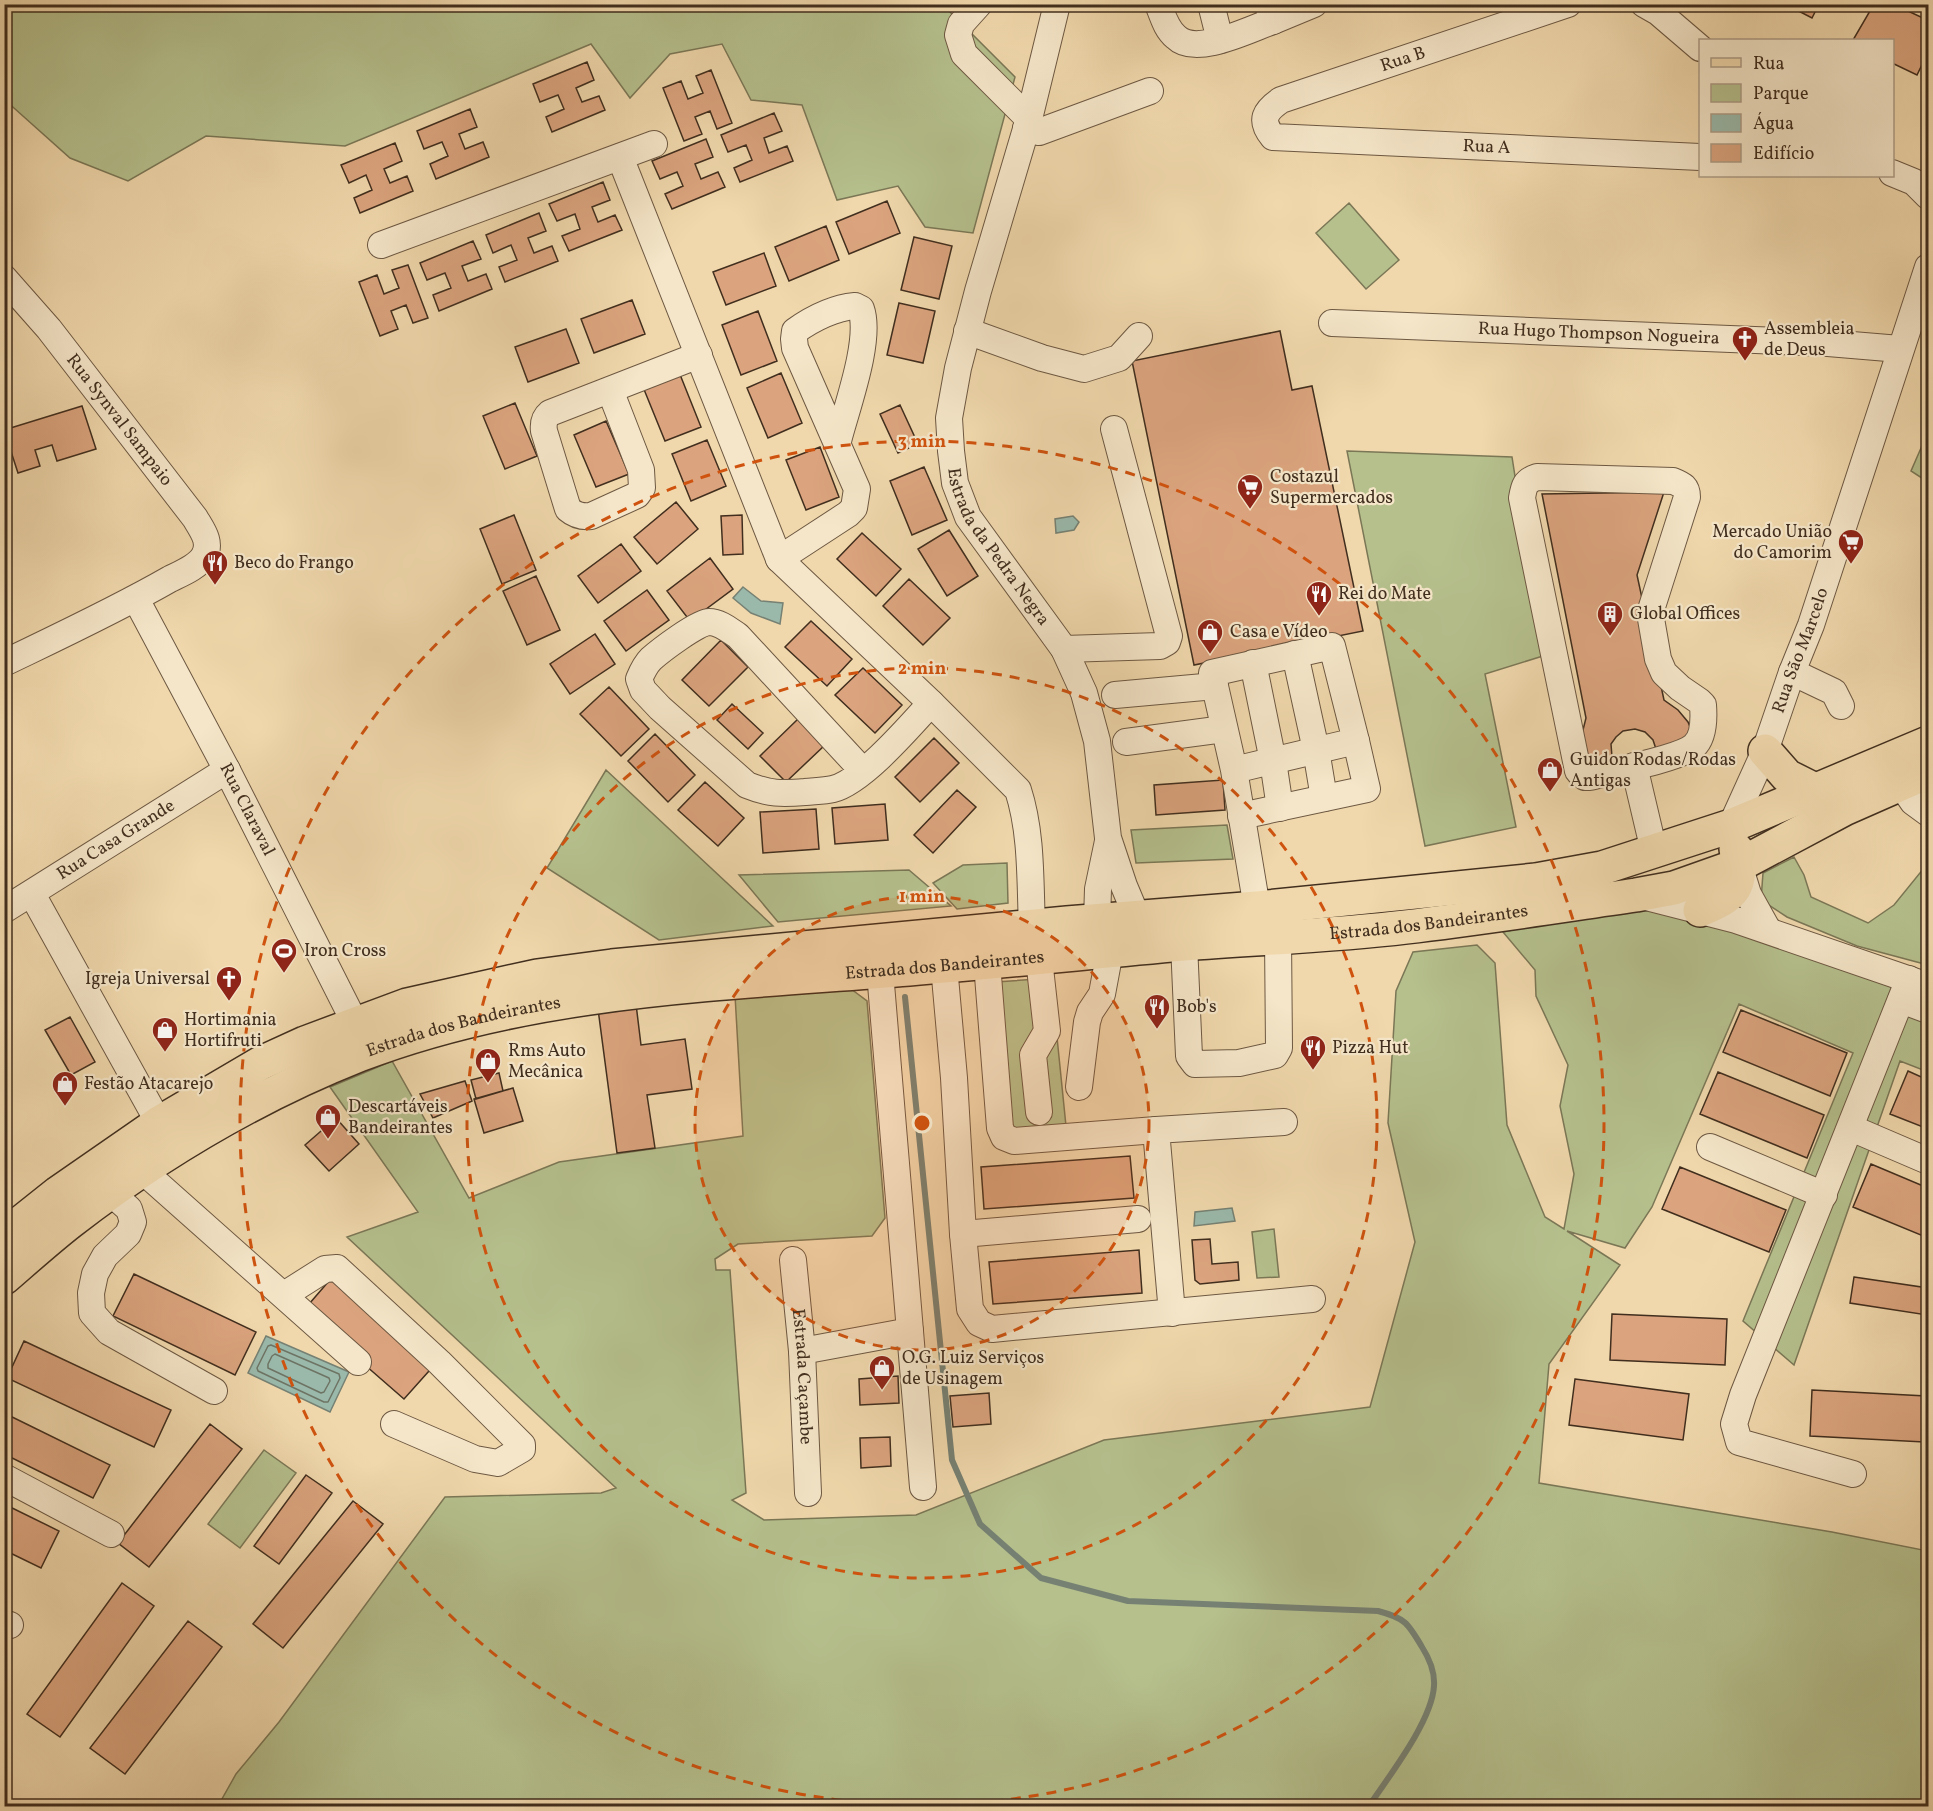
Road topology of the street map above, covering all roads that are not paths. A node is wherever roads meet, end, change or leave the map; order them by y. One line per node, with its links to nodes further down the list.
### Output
1 (979, 4): 12 (street)
2 (1057, 4): 12 (street, Estrada da Pedra Negra)
3 (1158, 4): 9 (street)
4 (1211, 4): 9 (street)
5 (1314, 4): 8 (street)
6 (1568, 4): 13 (street, Rua B)
7 (1644, 4): 10 (street)
8 (1271, 13): 9 (street)
9 (1220, 40)
10 (1699, 46)
11 (1150, 91): 12 (street)
12 (1028, 124): 23 (street, Estrada da Pedra Negra)
13 (1273, 136): 15 (street, Rua A)
14 (654, 144): 16 (street)
15 (1699, 156)
16 (620, 158): 19 (street); 26 (street)
17 (1894, 173): 18 (street)
18 (1929, 196)
19 (381, 245)
20 (1929, 267): 25 (street, Rua São Marcelo)
21 (4, 278): 31 (street, Rua Synval Sampaio)
22 (1332, 323): 25 (street, Rua Hugo Thompson Nogueira)
23 (968, 331): 24 (street); 32 (street, Estrada da Pedra Negra)
24 (1138, 336)
25 (1900, 349): 36 (street, Rua São Marcelo)
26 (699, 355): 27 (street); 30 (street)
27 (610, 390): 27 (street)
28 (1114, 429): 32 (street)
29 (838, 441): 29 (street); 30 (street)
30 (779, 559): 39 (street)
31 (136, 598): 34 (street); 49 (street, Rua Claraval)
32 (1064, 650): 59 (street, Estrada da Pedra Negra)
33 (1295, 654): 35 (street); 42 (street); 45 (street)
34 (4, 663)
35 (1253, 663): 37 (street); 47 (street)
36 (1792, 672): 40 (street); 46 (street, Rua São Marcelo)
37 (1215, 686): 38 (street); 41 (street)
38 (1115, 695)
39 (931, 704): 51 (street); 69 (street)
40 (1841, 706)
41 (1224, 729): 43 (street); 50 (street)
42 (1356, 741): 45 (street); 54 (street)
43 (1126, 742)
44 (1929, 743): 53 (main road, Estrada dos Bandeirantes)
45 (1316, 750): 47 (street); 54 (street)
46 (1765, 751): 53 (main road); 58 (street, Rua São Marcelo)
47 (1273, 761): 50 (street); 55 (street)
48 (1642, 764): 48 (street); 60 (street)
49 (227, 770): 62 (street, Rua Casa Grande); 80 (street, Rua Claraval)
50 (1234, 770): 57 (street)
51 (863, 771): 51 (street)
52 (1915, 777): 56 (street); 61 (main road, Estrada dos Bandeirantes)
53 (1817, 791): 58 (main road, Estrada dos Bandeirantes)
54 (1324, 798): 55 (street)
55 (1280, 808): 57 (street)
56 (1929, 813)
57 (1241, 816): 64 (street)
58 (1731, 826): 60 (main road, Estrada dos Bandeirantes); 61 (main road)
59 (1108, 838): 67 (street, Estrada da Pedra Negra); 68 (street, Estrada da Pedra Negra)
60 (1662, 849): 64 (main road, Estrada dos Bandeirantes)
61 (1739, 865): 63 (main road, Estrada dos Bandeirantes); 66 (main road); 70 (street)
62 (32, 894): 65 (street, Rua Casa Grande); 84 (street)
63 (1636, 895): 66 (street); 71 (main road, Estrada dos Bandeirantes)
64 (1257, 908): 67 (main road, Estrada dos Bandeirantes)
65 (4, 910)
66 (1700, 910): 70 (street)
67 (1137, 917): 68 (main road, Estrada dos Bandeirantes)
68 (1097, 921): 69 (main road, Estrada dos Bandeirantes)
69 (1032, 927): 80 (main road, Estrada dos Bandeirantes)
70 (1768, 930): 78 (street)
71 (1278, 937): 72 (main road, Estrada dos Bandeirantes); 72 (street)
72 (1184, 944): 73 (main road, Estrada dos Bandeirantes)
73 (1110, 951): 74 (main road, Estrada dos Bandeirantes); 81 (street)
74 (1039, 958): 75 (main road, Estrada dos Bandeirantes); 82 (street)
75 (987, 963): 76 (main road, Estrada dos Bandeirantes); 86 (street)
76 (944, 966): 77 (main road, Estrada dos Bandeirantes); 95 (street)
77 (880, 972): 89 (main road, Estrada dos Bandeirantes); 102 (street)
78 (1913, 988): 79 (street); 85 (street)
79 (1929, 1010)
80 (355, 1023): 84 (main road, Estrada dos Bandeirantes)
81 (1079, 1087)
82 (1039, 1112)
83 (1284, 1122): 86 (street)
84 (159, 1123): 90 (main road, Estrada dos Bandeirantes)
85 (1851, 1128): 88 (street); 92 (street)
86 (1156, 1130): 101 (street)
87 (1710, 1147): 92 (street)
88 (1929, 1161)
89 (143, 1171): 91 (main road, Estrada dos Bandeirantes); 99 (street)
90 (58, 1193): 93 (main road); 96 (main road, Estrada dos Bandeirantes)
91 (111, 1193): 98 (main road, Estrada dos Bandeirantes); 105 (street)
92 (1824, 1195): 107 (street)
93 (4, 1204)
94 (1138, 1219): 95 (street)
95 (963, 1234): 101 (street)
96 (4, 1236)
97 (793, 1260): 103 (street, Estrada Caçambe)
98 (4, 1278)
99 (284, 1295): 104 (street); 106 (street)
100 (1312, 1299): 101 (street)
101 (1172, 1313)
102 (910, 1331): 103 (street); 109 (street)
103 (802, 1351): 110 (street, Estrada Caçambe)
104 (358, 1362)
105 (214, 1391)
106 (394, 1424)
107 (1854, 1474)
108 (4, 1477): 111 (street)
109 (923, 1487)
110 (808, 1493)
111 (111, 1534)

